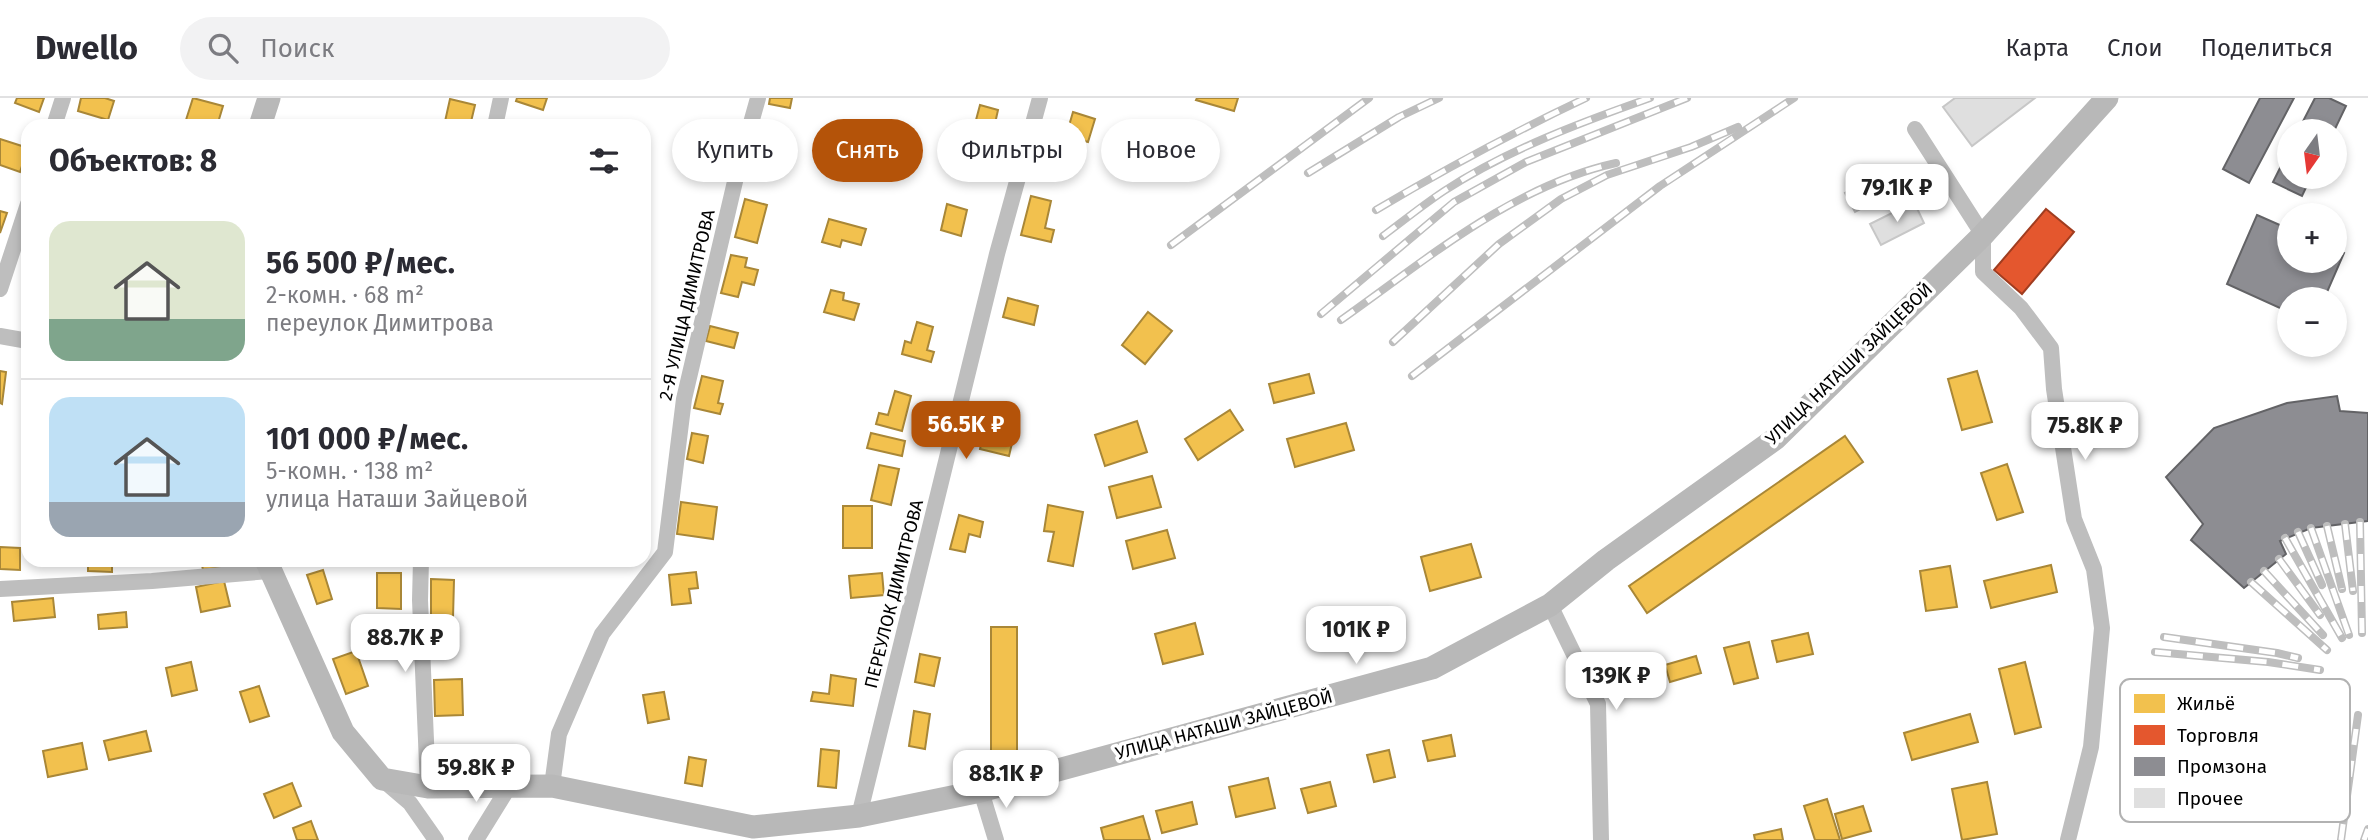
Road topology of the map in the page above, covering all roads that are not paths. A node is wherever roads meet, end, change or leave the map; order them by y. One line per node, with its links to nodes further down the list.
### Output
1 (63, 98): 7 (street)
2 (269, 98): 8 (street)
3 (501, 98): 9 (street)
4 (758, 98): 23 (street, 2-Я УЛИЦА ДИМИТРОВА)
5 (1040, 98): 26 (street, ПЕРЕУЛОК ДИМИТРОВА)
6 (2107, 98): 12 (street, УЛИЦА НАТАШИ ЗАЙЦЕВОЙ)
7 (56, 119)
8 (262, 119)
9 (496, 119)
10 (1915, 129): 12 (street)
11 (21, 225): 13 (street)
12 (1983, 235): 20 (street, УЛИЦА НАТАШИ ЗАЙЦЕВОЙ); 31 (street)
13 (0, 289)
14 (0, 336): 15 (street)
15 (21, 340)
16 (253, 567): 19 (street)
17 (268, 567): 21 (street)
18 (421, 567): 24 (street)
19 (0, 589)
20 (1550, 605): 25 (street, УЛИЦА НАТАШИ ЗАЙЦЕВОЙ); 30 (street)
21 (382, 779): 24 (street, УЛИЦА НАТАШИ ЗАЙЦЕВОЙ); 27 (street)
22 (510, 785): 23 (street, УЛИЦА НАТАШИ ЗАЙЦЕВОЙ); 24 (street, УЛИЦА НАТАШИ ЗАЙЦЕВОЙ); 28 (street)
23 (552, 786): 26 (street, УЛИЦА НАТАШИ ЗАЙЦЕВОЙ)
24 (428, 787)
25 (981, 791): 26 (street, УЛИЦА НАТАШИ ЗАЙЦЕВОЙ); 29 (street)
26 (859, 816)
27 (436, 840)
28 (476, 840)
29 (996, 840)
30 (1601, 840)
31 (2068, 840)

